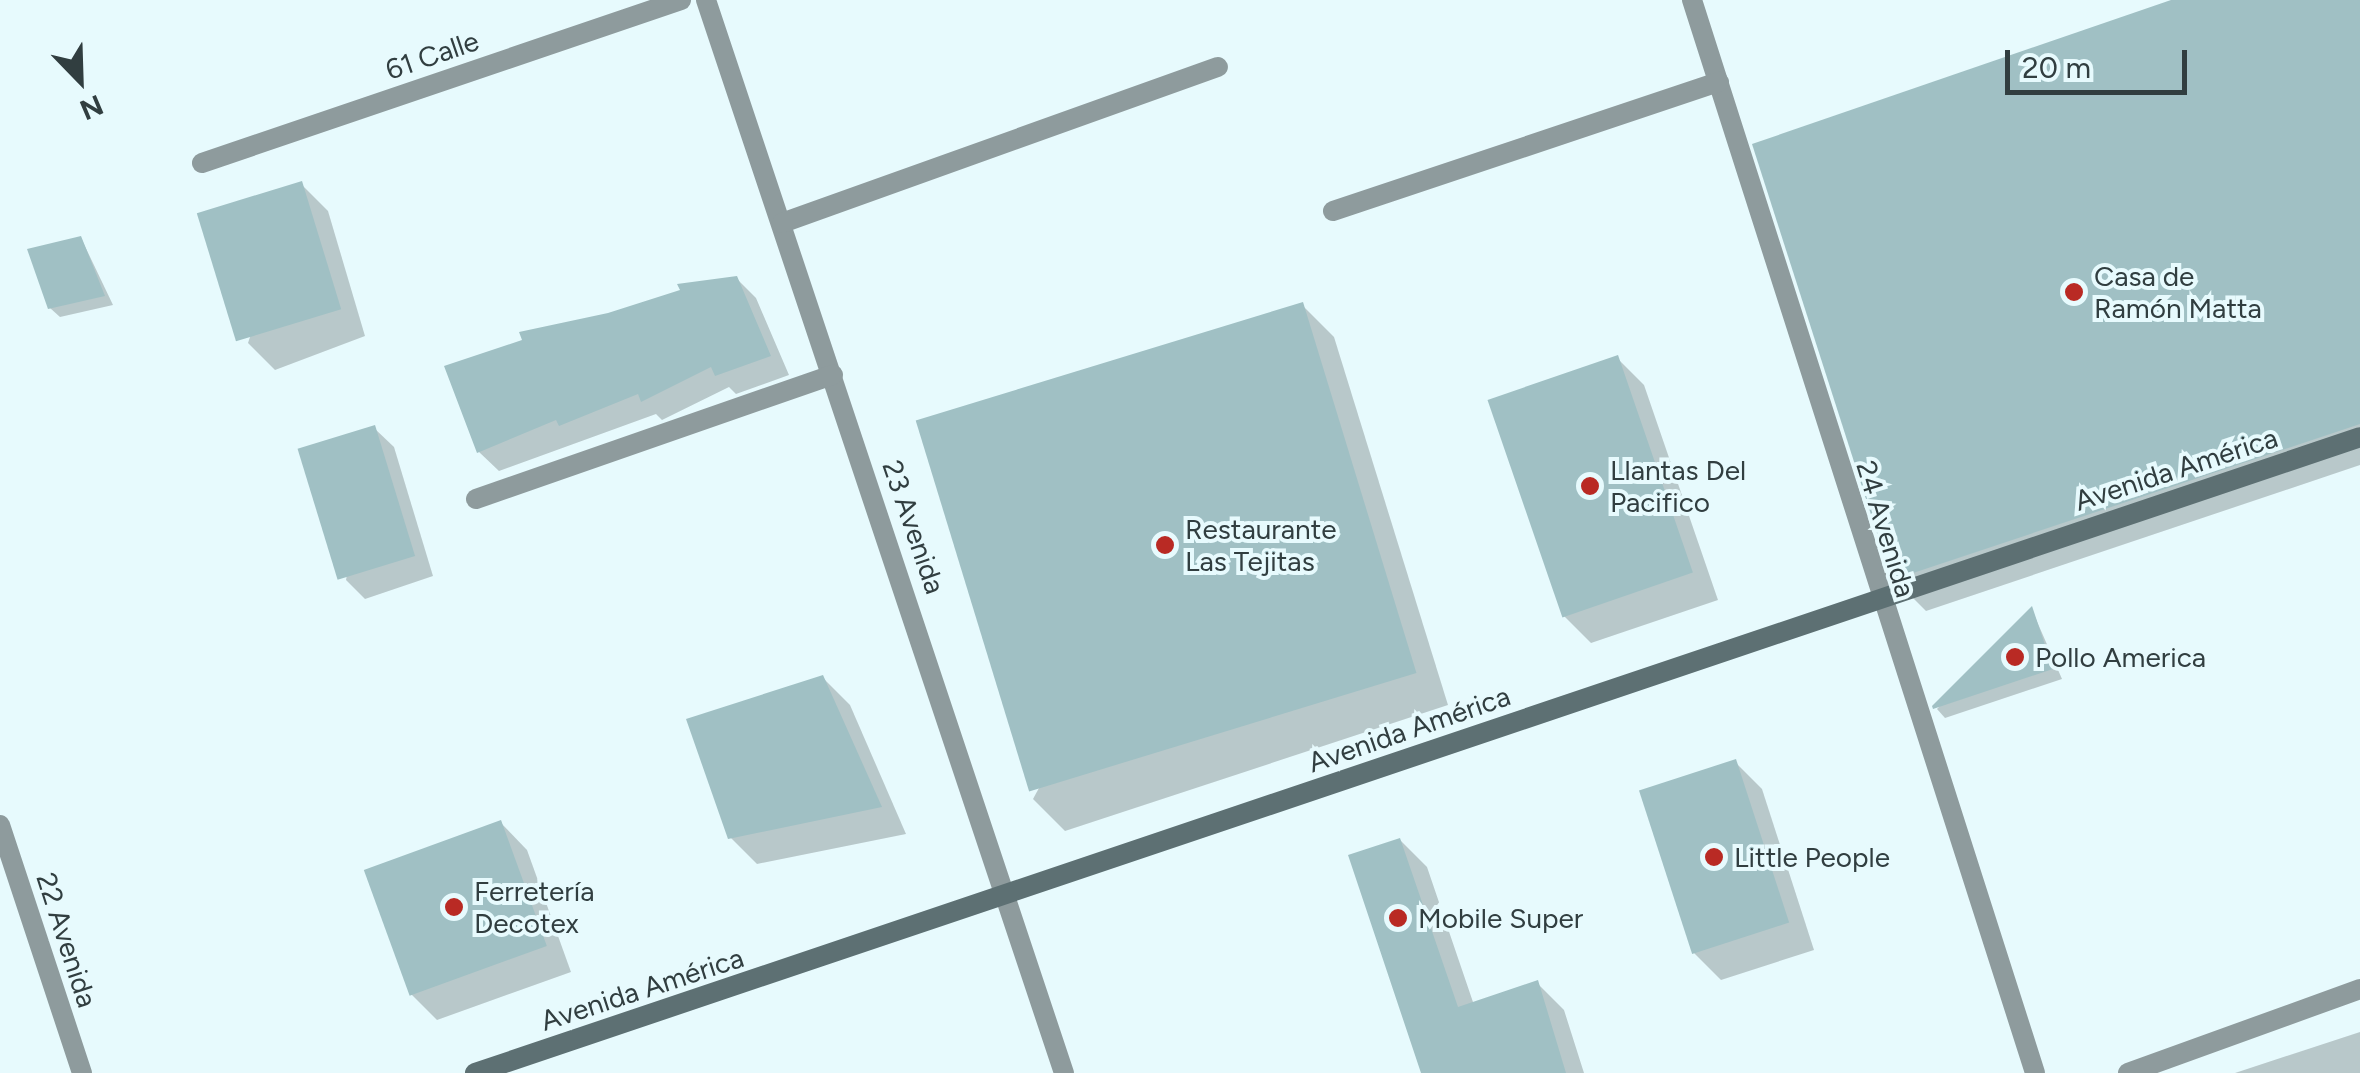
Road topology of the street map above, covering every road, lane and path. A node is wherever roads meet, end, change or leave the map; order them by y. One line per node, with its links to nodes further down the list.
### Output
1 (681, 0): 6 (street, 61 Calle)
2 (706, 0): 8 (street, 23 Avenida)
3 (1692, 0): 5 (street, 24 Avenida)
4 (1218, 67): 8 (street)
5 (1718, 82): 7 (street); 12 (street, 24 Avenida)
6 (202, 163)
7 (1332, 211)
8 (782, 222): 9 (street, 23 Avenida)
9 (833, 374): 11 (street); 14 (street, 23 Avenida)
10 (2360, 437): 12 (main road, Avenida América)
11 (476, 500)
12 (1878, 596): 14 (main road, Avenida América); 19 (street, 24 Avenida)
13 (0, 825): 16 (street, 22 Avenida)
14 (1009, 896): 17 (main road, Avenida América); 18 (street, 23 Avenida)
15 (2360, 989): 20 (street)
16 (82, 1073)
17 (475, 1073)
18 (1064, 1073)
19 (2034, 1073)
20 (2128, 1073)

